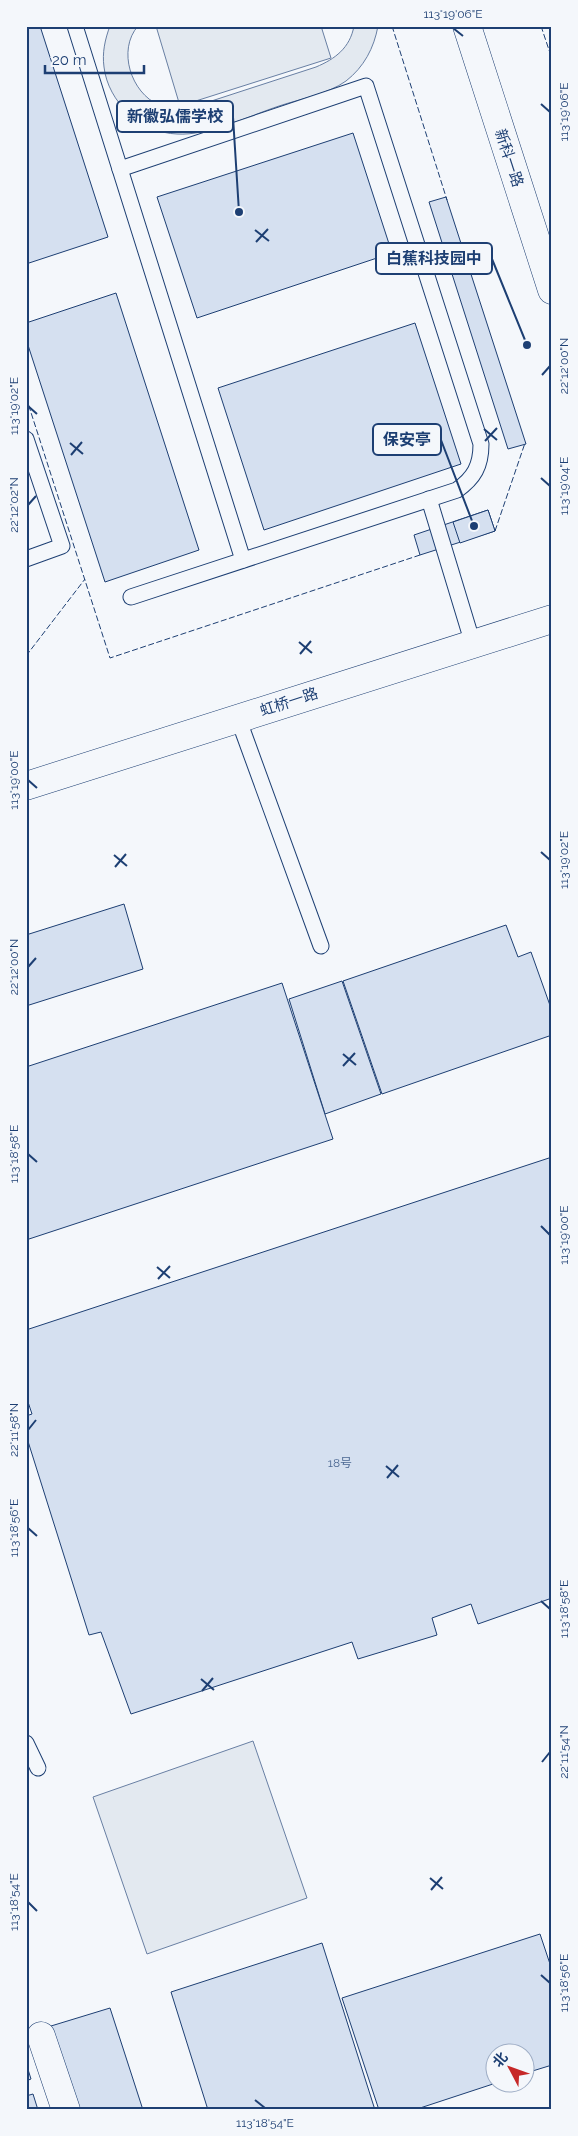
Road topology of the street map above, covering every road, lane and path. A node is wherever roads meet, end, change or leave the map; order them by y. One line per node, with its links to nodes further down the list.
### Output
1 (75, 26): 3 (lane)
2 (467, 26): 4 (street, 新科一路)
3 (120, 169): 7 (lane); 9 (lane)
4 (544, 237): 5 (street, 新科一路)
5 (552, 290)
6 (26, 439): 8 (lane)
7 (428, 499): 9 (lane); 12 (lane)
8 (26, 559)
9 (244, 560): 10 (lane)
10 (131, 597)
11 (552, 619): 12 (street, 虹桥一路)
12 (473, 644): 13 (street, 虹桥一路)
13 (238, 718): 14 (street, 虹桥一路); 15 (lane)
14 (26, 786)
15 (321, 946)
16 (26, 1743): 17 (lane)
17 (38, 1768)
18 (41, 2036): 19 (street)
19 (66, 2110)

